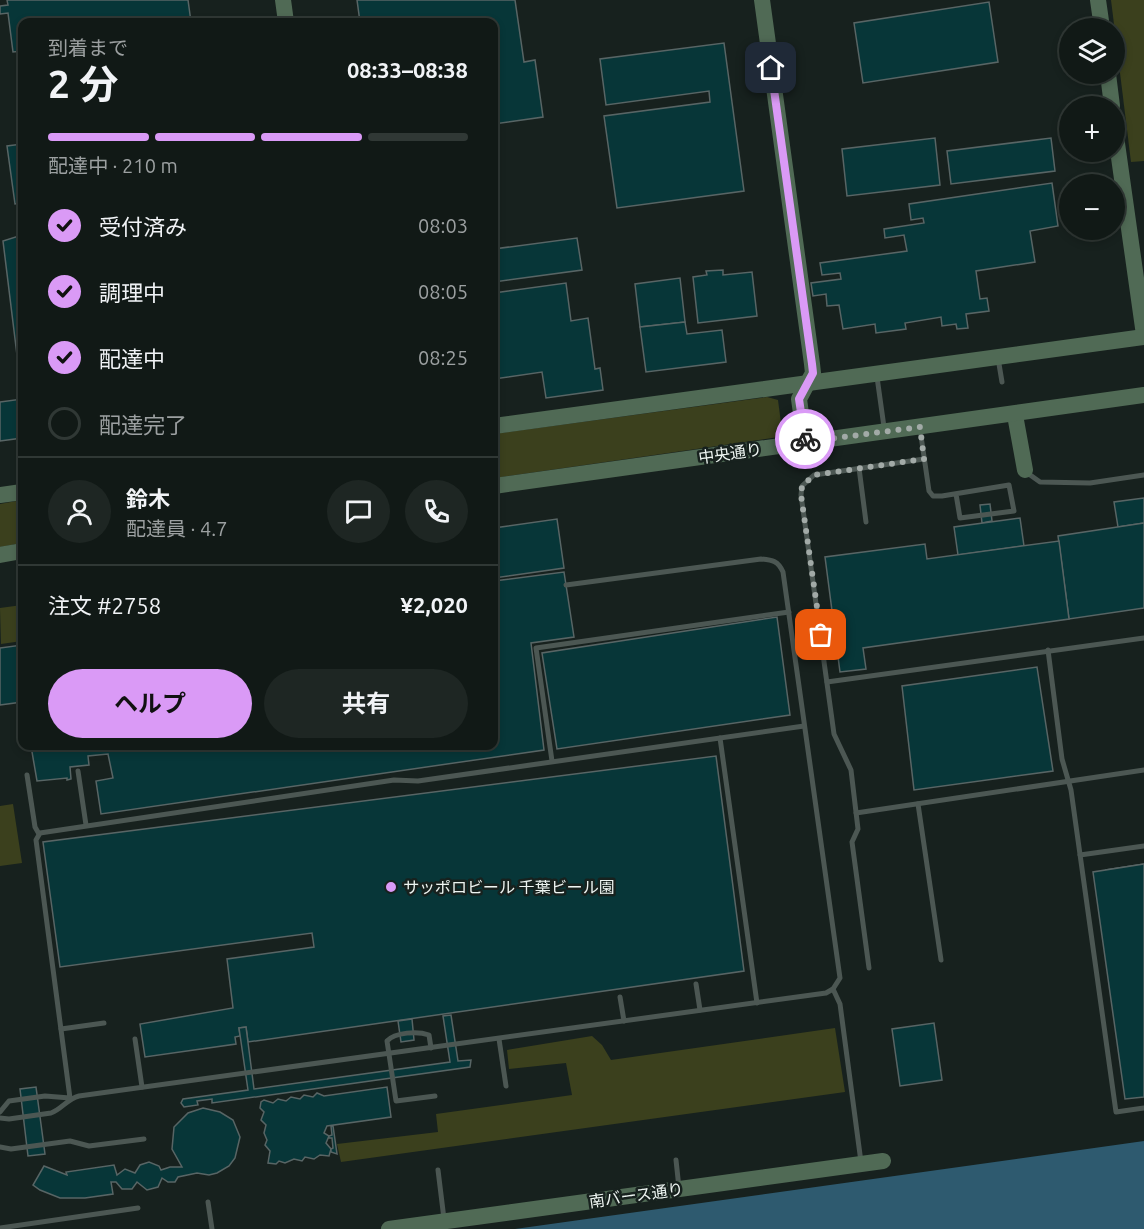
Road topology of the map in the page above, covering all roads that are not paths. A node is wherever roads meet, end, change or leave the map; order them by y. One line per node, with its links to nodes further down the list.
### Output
1 (283, 0): 4 (street)
2 (762, 0): 10 (street)
3 (1098, 0): 5 (street)
4 (285, 18)
5 (1100, 18)
6 (1120, 162): 7 (street)
7 (1144, 336): 8 (street)
8 (998, 356): 9 (street); 11 (lane)
9 (876, 373): 10 (street); 16 (lane)
10 (809, 382): 14 (street); 17 (street)
11 (1002, 382)
12 (1144, 395): 13 (street, 中央通り)
13 (1015, 415): 15 (street, 中央通り); 20 (street)
14 (498, 425)
15 (920, 427): 16 (street, 中央通り); 18 (lane)
16 (885, 432): 17 (street, 中央通り)
17 (805, 442): 22 (street, 中央通り)
18 (924, 459): 19 (lane); 24 (lane)
19 (859, 468): 26 (lane); 33 (lane)
20 (1025, 471): 21 (lane)
21 (1144, 475)
22 (498, 485)
23 (18, 493): 25 (street)
24 (956, 494): 24 (lane)
25 (0, 495)
26 (866, 522)
27 (18, 552): 28 (street)
28 (0, 555)
29 (566, 585): 30 (lane)
30 (789, 612): 34 (lane); 36 (lane)
31 (1144, 638): 32 (lane)
32 (1048, 650): 33 (lane); 40 (lane)
33 (827, 682): 42 (lane)
34 (804, 726): 35 (lane); 50 (lane)
35 (720, 738): 36 (lane); 52 (lane)
36 (552, 761): 43 (lane)
37 (1144, 770): 40 (lane)
38 (78, 771): 43 (lane)
39 (27, 775): 44 (lane)
40 (1069, 782): 41 (lane); 46 (lane)
41 (918, 804): 42 (lane); 47 (lane)
42 (856, 813): 48 (lane)
43 (86, 825): 44 (lane)
44 (39, 834): 56 (lane)
45 (1144, 846): 46 (lane)
46 (1080, 855): 65 (lane)
47 (940, 960)
48 (869, 968)
49 (696, 984): 53 (lane)
50 (833, 989): 52 (lane); 72 (lane)
51 (620, 997): 54 (lane)
52 (756, 1003): 53 (lane)
53 (700, 1010): 54 (lane)
54 (624, 1022): 58 (lane)
55 (104, 1023): 56 (lane)
56 (61, 1029): 64 (lane)
57 (135, 1039): 62 (lane)
58 (499, 1039): 59 (lane); 61 (lane)
59 (431, 1048): 60 (lane); 60 (lane)
60 (390, 1054): 62 (lane); 63 (lane)
61 (507, 1086)
62 (142, 1087): 64 (lane)
63 (435, 1096)
64 (70, 1098): 66 (lane); 67 (lane)
65 (1144, 1108)
66 (0, 1112)
67 (0, 1118)
68 (144, 1139): 69 (lane)
69 (0, 1147)
70 (676, 1160): 74 (lane)
71 (883, 1161): 72 (street, 南バース通り)
72 (861, 1164): 74 (street, 南バース通り)
73 (438, 1170): 77 (lane)
74 (680, 1189): 77 (street, 南バース通り)
75 (208, 1202): 79 (lane)
76 (138, 1208): 78 (lane)
77 (445, 1221): 80 (street, 南バース通り)
78 (0, 1227)
79 (212, 1229)
80 (390, 1229)

